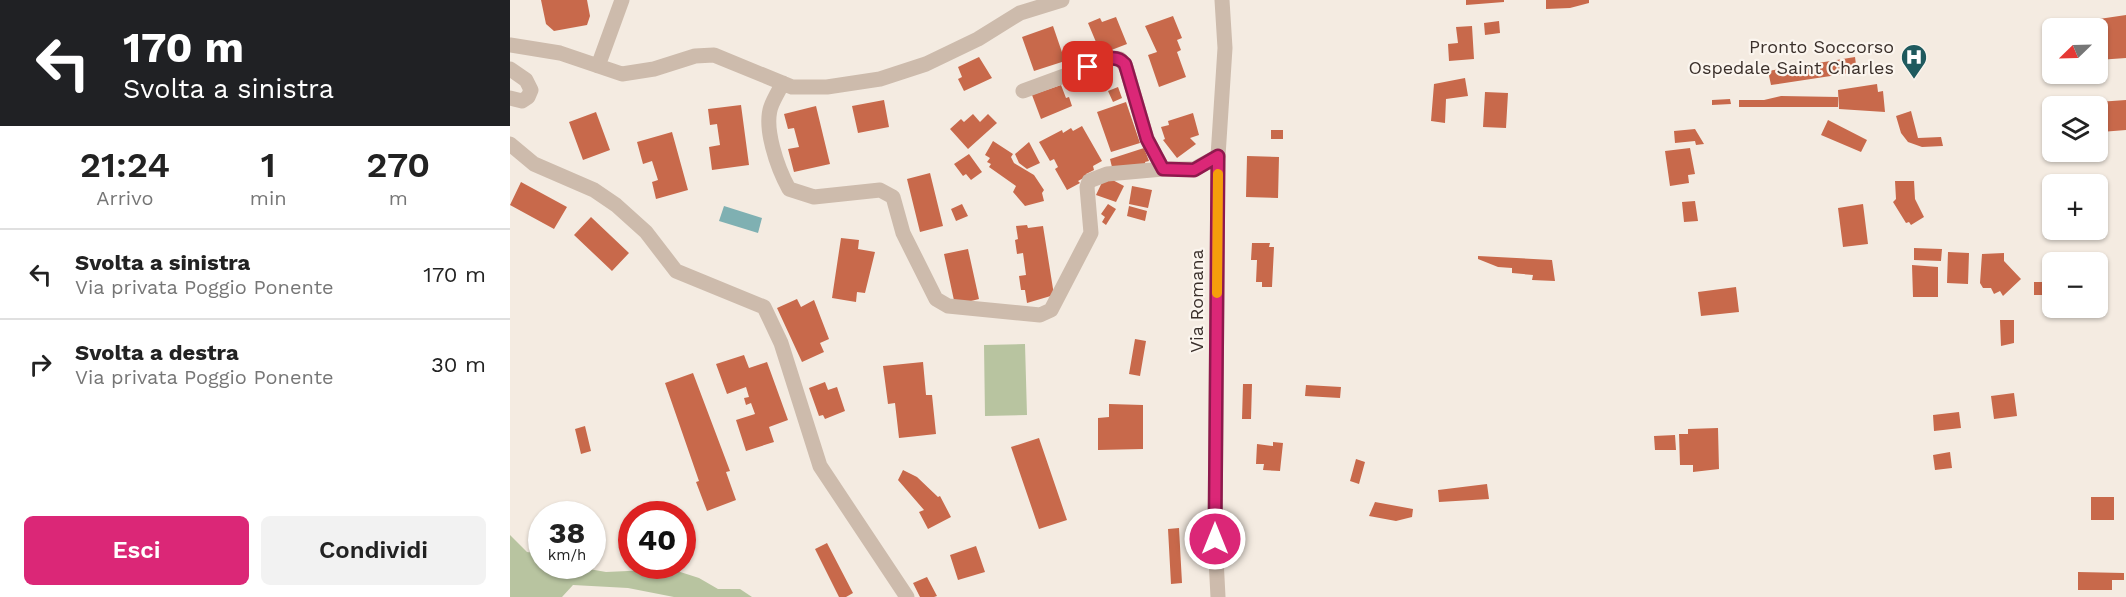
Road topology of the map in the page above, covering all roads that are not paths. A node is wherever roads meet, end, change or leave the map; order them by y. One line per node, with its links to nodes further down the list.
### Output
1 (622, 0): 5 (street)
2 (1062, 0): 7 (street)
3 (1222, 3): 11 (street, Via Romana)
4 (510, 45): 5 (street)
5 (598, 66): 7 (street)
6 (510, 69): 9 (street)
7 (783, 83): 12 (street)
8 (1023, 91): 12 (street)
9 (510, 98)
10 (510, 144): 13 (street)
11 (1218, 156): 12 (street); 14 (street, Via Romana)
12 (1163, 169)
13 (907, 597)
14 (1218, 597)

